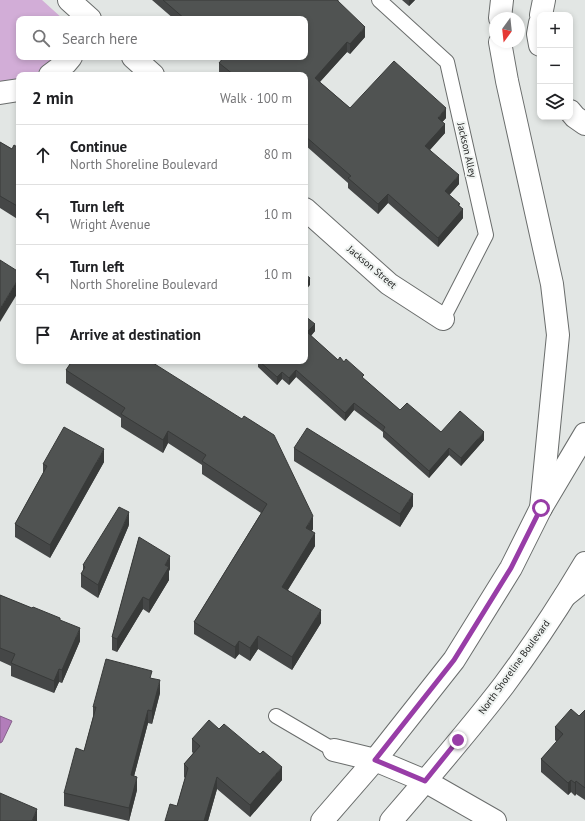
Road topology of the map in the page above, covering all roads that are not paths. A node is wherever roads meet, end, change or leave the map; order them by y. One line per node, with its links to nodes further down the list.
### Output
1 (69, 0): 7 (main road)
2 (379, 0): 18 (lane, Jackson Alley)
3 (502, 0): 5 (main road)
4 (544, 0): 6 (main road)
5 (501, 12)
6 (542, 12)
7 (87, 16)
8 (501, 48): 20 (main road)
9 (68, 60): 11 (main road)
10 (136, 60): 12 (main road)
11 (54, 72)
12 (150, 72)
13 (16, 90): 14 (main road)
14 (0, 93)
15 (573, 115): 16 (main road)
16 (585, 124)
17 (308, 212): 18 (main road, Jackson Street)
18 (443, 319)
19 (585, 434): 20 (main road)
20 (541, 508): 26 (main road)
21 (585, 563): 23 (main road, North Shoreline Boulevard)
22 (585, 580): 23 (main road)
23 (565, 596): 27 (main road, North Shoreline Boulevard)
24 (276, 716): 25 (lane)
25 (334, 750): 26 (main road)
26 (375, 760): 27 (main road); 28 (main road)
27 (425, 781): 29 (main road, North Shoreline Boulevard); 30 (main road)
28 (322, 821)
29 (391, 821)
30 (495, 821)

